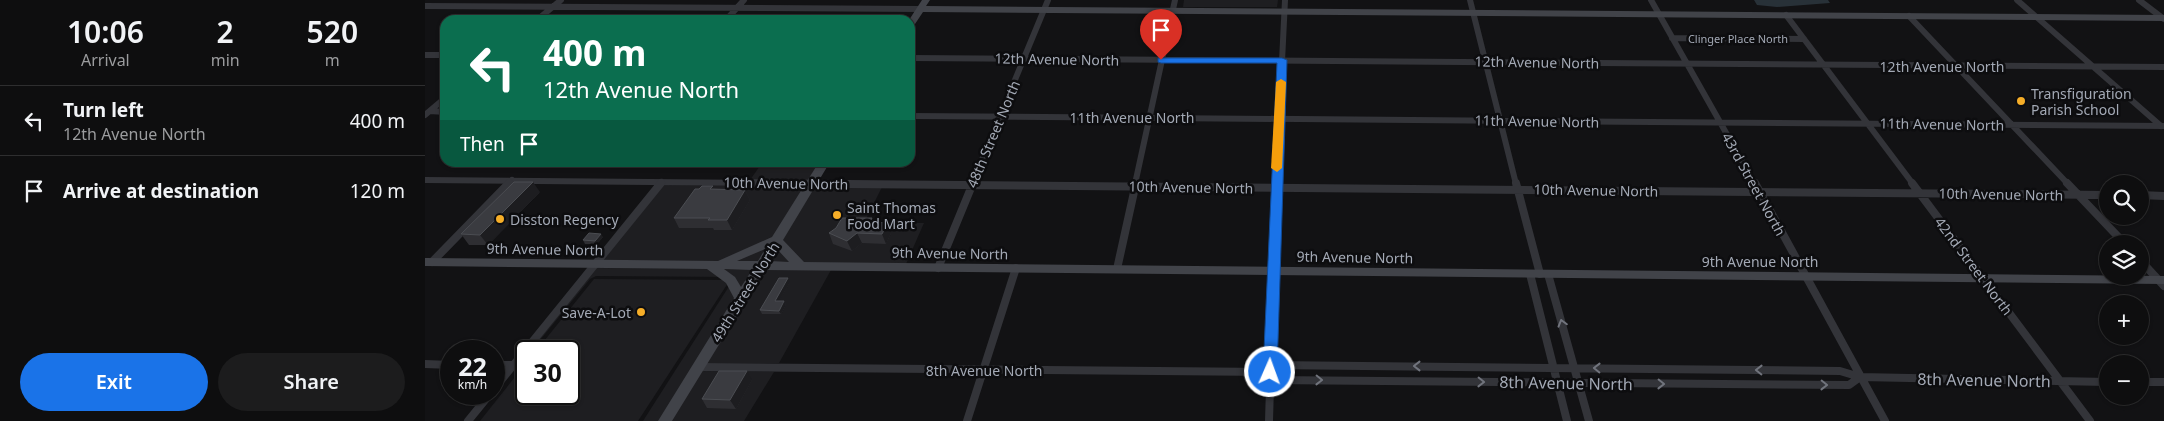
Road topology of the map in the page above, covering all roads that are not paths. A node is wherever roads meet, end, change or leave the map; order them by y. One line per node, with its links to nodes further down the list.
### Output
1 (561, 0): 12 (street)
2 (744, 0): 13 (street)
3 (926, 0): 14 (street)
4 (1048, 0): 16 (street, 48th Street North)
5 (1175, 0): 17 (street)
6 (1285, 0): 18 (street)
7 (1470, 0): 19 (street)
8 (1651, 0): 20 (street, 43rd Street North)
9 (2017, 0): 26 (street)
10 (2139, 0): 27 (street)
11 (428, 6): 12 (street); 15 (street)
12 (554, 6): 13 (street); 22 (street)
13 (737, 8): 14 (street); 23 (street)
14 (920, 9): 16 (street); 25 (street)
15 (425, 10)
16 (1044, 10): 17 (street); 33 (street, 48th Street North)
17 (1173, 10): 18 (street); 34 (street)
18 (1284, 12): 19 (street); 35 (street)
19 (1473, 13): 20 (street); 36 (street)
20 (1659, 13): 21 (street); 28 (street, 43rd Street North)
21 (1786, 14): 24 (street); 29 (street, 42nd Street North)
22 (543, 15)
23 (731, 15)
24 (1909, 16): 26 (street); 39 (street)
25 (915, 17)
26 (2036, 17): 27 (street); 40 (street)
27 (2163, 18)
28 (1672, 38): 29 (street, Clinger Place North); 37 (street, 43rd Street North)
29 (1804, 39): 38 (street, 42nd Street North)
30 (425, 55): 31 (street)
31 (440, 55)
32 (915, 58): 33 (street, 12th Avenue North)
33 (1025, 59): 34 (street, 12th Avenue North); 46 (street, 48th Street North)
34 (1161, 60): 35 (street, 12th Avenue North); 47 (street)
35 (1282, 60): 36 (street, 12th Avenue North); 48 (street)
36 (1483, 62): 37 (street, 12th Avenue North); 49 (street)
37 (1687, 65): 38 (street, 12th Avenue North); 50 (street, 43rd Street North)
38 (1824, 65): 39 (street, 12th Avenue North); 51 (street, 42nd Street North)
39 (1958, 66): 40 (street, 12th Avenue North); 52 (street)
40 (2092, 66): 41 (street, 12th Avenue North); 53 (street)
41 (2164, 67)
42 (440, 102): 44 (street)
43 (440, 112): 44 (street)
44 (427, 113)
45 (915, 116): 46 (street, 11th Avenue North)
46 (1000, 117): 47 (street, 11th Avenue North); 59 (street, 48th Street North)
47 (1149, 118): 48 (street, 11th Avenue North); 60 (street)
48 (1279, 118): 49 (street, 11th Avenue North); 61 (street)
49 (1499, 120): 50 (street, 11th Avenue North); 62 (street)
50 (1720, 122): 51 (street, 11th Avenue North); 63 (street, 43rd Street North)
51 (1866, 123): 52 (street, 11th Avenue North); 64 (street, 42nd Street North)
52 (2013, 125): 53 (street, 11th Avenue North); 65 (street)
53 (2163, 127)
54 (822, 167): 58 (street, 49th Street North)
55 (425, 180): 56 (street, 10th Avenue North)
56 (512, 180): 57 (street, 10th Avenue North); 71 (street)
57 (662, 182): 58 (street, 10th Avenue North); 72 (street)
58 (812, 183): 59 (street, 10th Avenue North); 70 (street, 49th Street North)
59 (972, 185): 60 (street, 10th Avenue North); 76 (street, 48th Street North)
60 (1134, 186): 61 (street, 10th Avenue North); 78 (street)
61 (1276, 188): 62 (street, 10th Avenue North); 80 (street)
62 (1517, 190): 63 (street, 10th Avenue North); 81 (street)
63 (1760, 192): 64 (street, 10th Avenue North); 82 (street, 43rd Street North)
64 (1918, 193): 65 (street, 10th Avenue North); 83 (street, 42nd Street North)
65 (2079, 195): 66 (street, 10th Avenue North); 69 (street)
66 (2099, 195)
67 (2149, 195): 68 (street)
68 (2164, 196)
69 (2117, 235)
70 (777, 240): 73 (street); 74 (street, 49th Street North); 75 (street)
71 (429, 262): 72 (street, 9th Avenue North)
72 (595, 265): 73 (street, 9th Avenue North); 89 (street)
73 (710, 266): 74 (street, 9th Avenue North); 85 (street)
74 (761, 266): 75 (street, 9th Avenue North); 85 (street, 49th Street North)
75 (801, 266): 76 (street, 9th Avenue North)
76 (938, 268): 77 (street, 9th Avenue North)
77 (1016, 268): 78 (street, 9th Avenue North); 93 (street)
78 (1117, 269): 80 (street, 9th Avenue North)
79 (2149, 269): 84 (street)
80 (1274, 270): 81 (street, 9th Avenue North); 94 (street)
81 (1539, 274): 82 (street, 9th Avenue North); 91 (street); 92 (street, one-way to 81)
82 (1804, 276): 83 (street, 9th Avenue North); 96 (street, 43rd Street North)
83 (1983, 277): 84 (street, 9th Avenue North); 97 (street, 42nd Street North)
84 (2162, 282)
85 (741, 299): 90 (street, 49th Street North)
86 (425, 364): 87 (street)
87 (440, 364)
88 (505, 365): 89 (street)
89 (513, 365): 95 (street)
90 (699, 367): 93 (street, 8th Avenue North); 105 (street, 49th Street North)
91 (1554, 367): 92 (street, 8th Avenue North); 94 (street, 8th Avenue North, one-way to 94); 101 (street)
92 (1574, 368): 96 (street, 8th Avenue North, one-way to 92); 102 (street)
93 (984, 370): 94 (street, 8th Avenue North); 106 (street)
94 (1270, 372): 101 (street, 8th Avenue North, one-way to 101); 107 (street)
95 (505, 375)
96 (1860, 377): 97 (street, 8th Avenue North); 102 (street, 8th Avenue North, one-way to 96); 110 (street, 43rd Street North)
97 (2060, 381): 98 (street, 8th Avenue North); 111 (street, 42nd Street North)
98 (2099, 382)
99 (2149, 382): 100 (street)
100 (2164, 382)
101 (1558, 383): 102 (street, 8th Avenue North); 108 (street)
102 (1578, 383): 109 (street)
103 (481, 405): 104 (street)
104 (468, 421)
105 (665, 421)
106 (967, 421)
107 (1269, 421)
108 (1567, 421)
109 (1589, 421)
110 (1885, 421)
111 (2090, 421)

